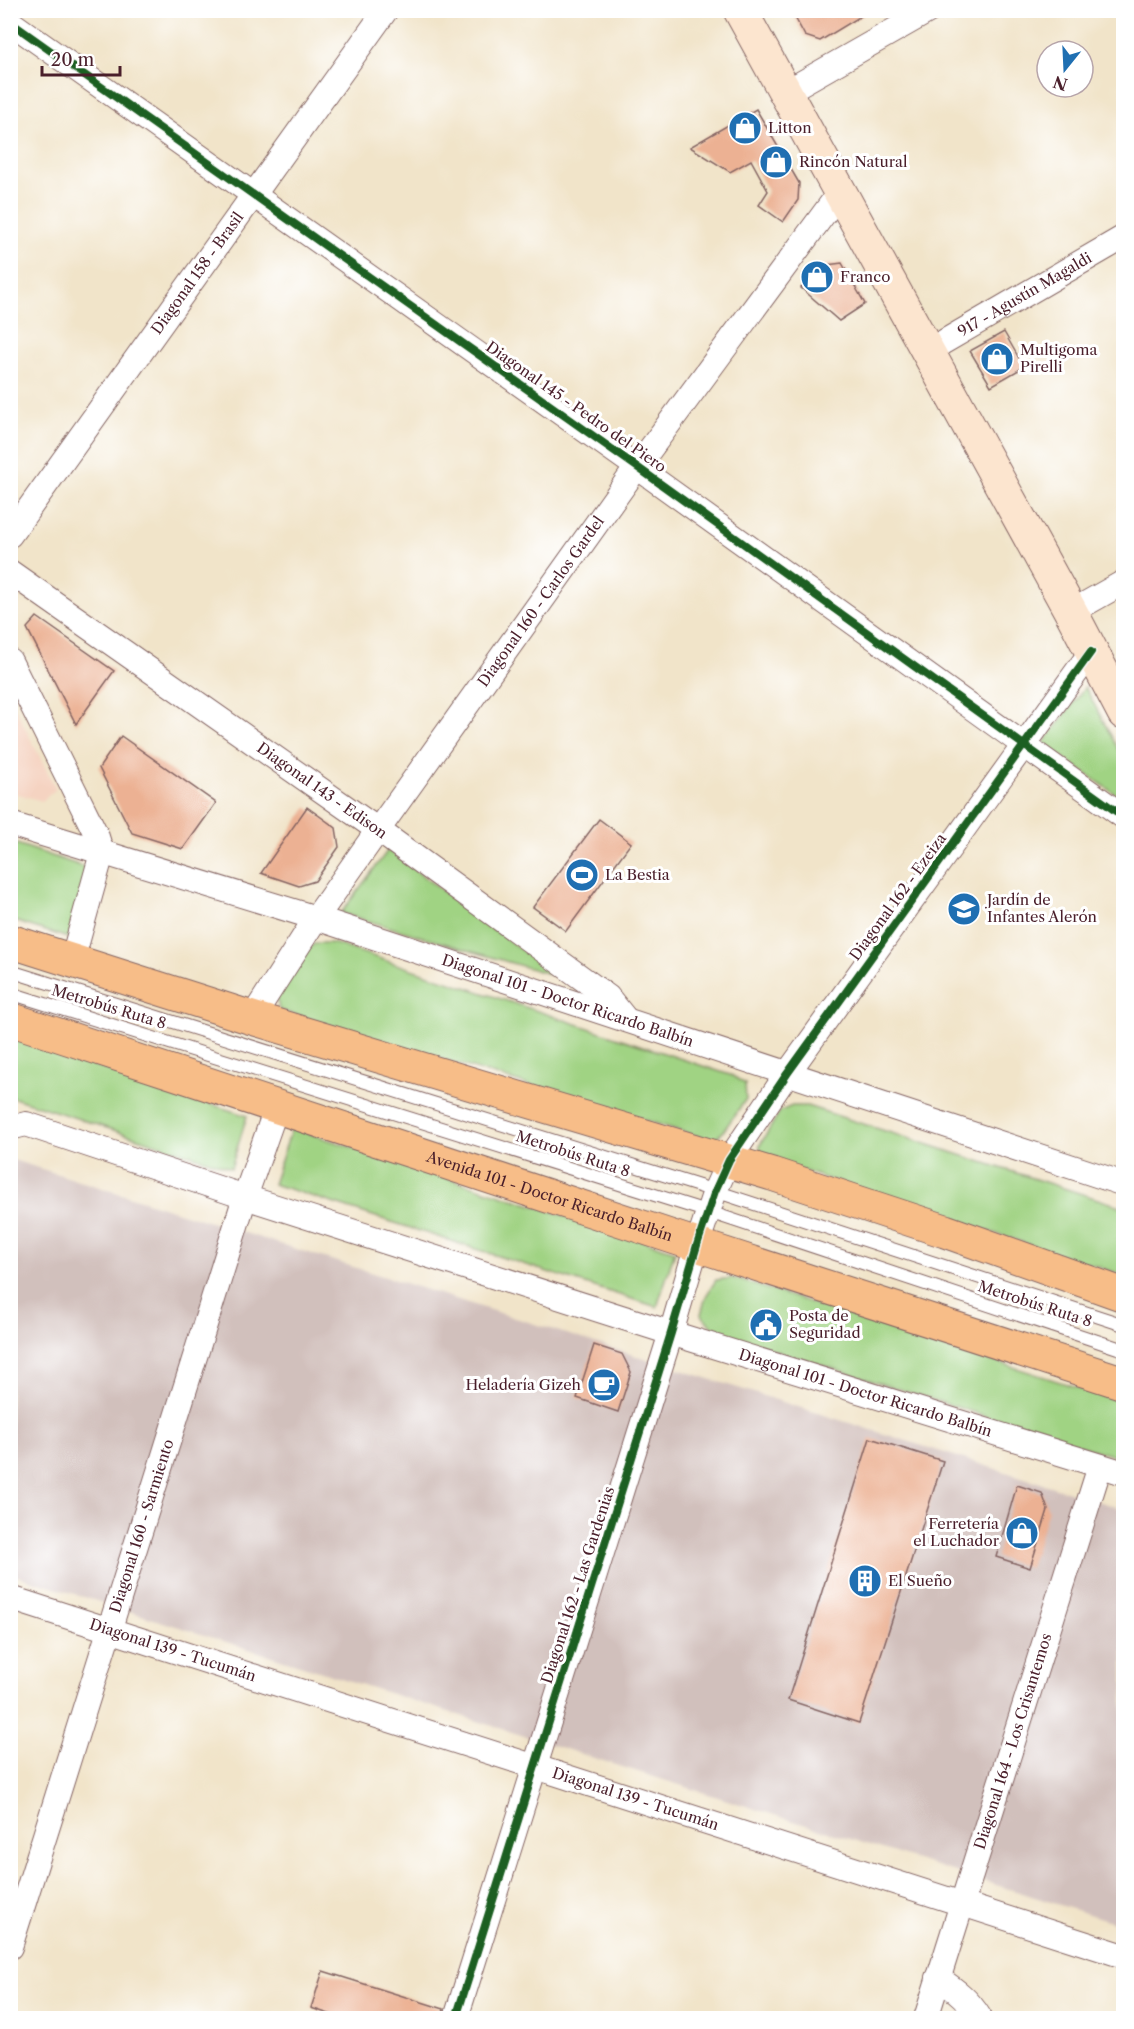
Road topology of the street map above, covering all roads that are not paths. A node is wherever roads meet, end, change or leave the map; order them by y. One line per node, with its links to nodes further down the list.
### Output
1 (386, 10): 7 (street, Diagonal 158 - Brasil)
2 (740, 10): 5 (main road)
3 (930, 10): 5 (street)
4 (10, 22): 7 (street, Diagonal 145 - Pedro del Piero)
5 (786, 92): 6 (main road)
6 (840, 192): 9 (main road); 10 (street, Diagonal 160 - Carlos Gardel)
7 (255, 195): 10 (street, Diagonal 145 - Pedro del Piero); 11 (street, Diagonal 158 - Brasil)
8 (1124, 237): 9 (street, 917 - Agustín Magaldi)
9 (928, 351): 14 (main road)
10 (637, 467): 18 (street, Diagonal 145 - Pedro del Piero); 21 (street, Diagonal 160 - Carlos Gardel)
11 (10, 535)
12 (10, 572): 21 (street, Diagonal 143 - Edison)
13 (1124, 582): 14 (street)
14 (1071, 612): 15 (main road)
15 (1091, 652): 17 (main road); 18 (street, Diagonal 162 - Ezeiza)
16 (10, 661): 22 (street)
17 (1124, 713)
18 (1024, 745): 19 (street, Diagonal 145 - Pedro del Piero); 31 (street, Diagonal 162 - Ezeiza)
19 (1124, 817)
20 (10, 824): 22 (street, Diagonal 101 - Doctor Ricardo Balbín)
21 (378, 830): 23 (street, Diagonal 160 - Carlos Gardel); 30 (street, Diagonal 143 - Edison)
22 (102, 853): 23 (street, Diagonal 101 - Doctor Ricardo Balbín); 25 (street)
23 (316, 918): 28 (street, Diagonal 160 - Carlos Gardel); 30 (street, Diagonal 101 - Doctor Ricardo Balbín)
24 (10, 941): 25 (main road)
25 (72, 961): 28 (main road)
26 (10, 971): 37 (lane, Metrobús Ruta 8)
27 (10, 993): 37 (lane, Metrobús Ruta 8)
28 (252, 1018): 34 (main road)
29 (10, 1019): 32 (main road, Avenida 101 - Doctor Ricardo Balbín)
30 (625, 1019): 31 (street, Diagonal 101 - Doctor Ricardo Balbín)
31 (787, 1074): 34 (street, Diagonal 162 - Ezeiza); 35 (street, Diagonal 101 - Doctor Ricardo Balbín)
32 (277, 1106): 36 (street, Diagonal 160 - Sarmiento); 38 (main road, Avenida 101 - Doctor Ricardo Balbín)
33 (16, 1124): 36 (street, Diagonal 101 - Doctor Ricardo Balbín)
34 (729, 1160): 37 (street, Diagonal 162 - Las Gardenias); 39 (main road)
35 (1124, 1184)
36 (245, 1197): 41 (street, Diagonal 101 - Doctor Ricardo Balbín); 47 (street, Diagonal 160 - Sarmiento)
37 (712, 1202): 38 (street, Diagonal 162 - Las Gardenias); 40 (lane, Metrobús Ruta 8); 42 (lane, Metrobús Ruta 8)
38 (697, 1245): 41 (street, Diagonal 162 - Las Gardenias); 43 (main road, Avenida 101 - Doctor Ricardo Balbín)
39 (1124, 1295)
40 (1124, 1325)
41 (671, 1333): 44 (street, Diagonal 101 - Doctor Ricardo Balbín); 48 (street, Diagonal 162 - Las Gardenias)
42 (1124, 1350)
43 (1124, 1383)
44 (1100, 1466): 45 (street, Diagonal 101 - Doctor Ricardo Balbín); 49 (street, Diagonal 164 - Los Crisantemos)
45 (1124, 1473)
46 (10, 1598): 47 (street, Diagonal 139 - Tucumán)
47 (110, 1630): 48 (street, Diagonal 139 - Tucumán); 50 (street, Diagonal 160 - Sarmiento)
48 (535, 1766): 49 (street, Diagonal 139 - Tucumán); 53 (street, Diagonal 162 - Las Gardenias)
49 (962, 1903): 51 (street, Diagonal 139 - Tucumán); 52 (street, Diagonal 164 - Los Crisantemos)
50 (10, 1947)
51 (1124, 1956)
52 (938, 1978): 54 (street, Diagonal 164 - Los Crisantemos); 55 (street)
53 (456, 2019)
54 (926, 2019)
55 (980, 2019)

